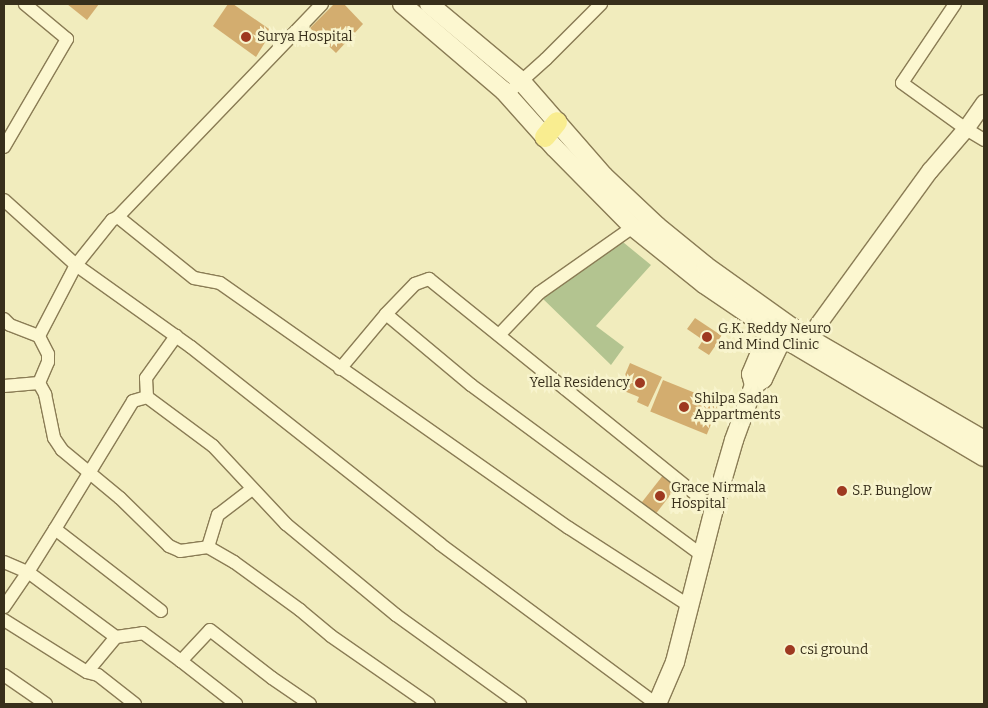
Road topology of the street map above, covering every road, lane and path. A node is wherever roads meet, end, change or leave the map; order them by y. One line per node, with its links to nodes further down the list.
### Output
1 (322, 4): 15 (street)
2 (402, 4): 8 (main road)
3 (428, 4): 7 (main road)
4 (601, 4): 7 (street)
5 (955, 4): 11 (street)
6 (31, 5): 13 (street)
7 (521, 80): 8 (street); 10 (main road)
8 (507, 94): 10 (main road)
9 (984, 103): 11 (street)
10 (551, 130): 16 (main road); 24 (main road)
11 (966, 130): 12 (street); 24 (street)
12 (984, 140)
13 (4, 147)
14 (4, 200): 17 (street)
15 (118, 216): 17 (street); 25 (street)
16 (633, 227): 20 (main road); 21 (street)
17 (76, 265): 22 (street); 23 (street)
18 (386, 314): 21 (street); 25 (street); 35 (street)
19 (4, 319): 22 (street)
20 (776, 333): 24 (main road); 32 (main road)
21 (499, 335): 32 (street)
22 (39, 336): 26 (street)
23 (176, 336): 28 (street); 52 (street)
24 (805, 343): 29 (main road)
25 (340, 369): 39 (street)
26 (39, 383): 27 (street); 30 (street)
27 (4, 386)
28 (147, 397): 30 (street); 31 (street)
29 (984, 451)
30 (89, 472): 33 (street); 34 (street)
31 (252, 489): 34 (street); 51 (street)
32 (714, 509): 35 (main road)
33 (55, 529): 37 (street); 40 (street)
34 (208, 547): 50 (street)
35 (703, 556): 39 (main road)
36 (4, 562): 37 (street)
37 (28, 572): 38 (street); 42 (street)
38 (4, 607)
39 (691, 607): 52 (main road)
40 (161, 611)
41 (4, 620): 44 (street)
42 (116, 637): 43 (street); 44 (street)
43 (182, 661): 48 (street); 49 (street)
44 (87, 672): 47 (street)
45 (4, 675): 46 (street)
46 (46, 704)
47 (134, 704)
48 (236, 704)
49 (310, 704)
50 (429, 704)
51 (520, 704)
52 (657, 704)

